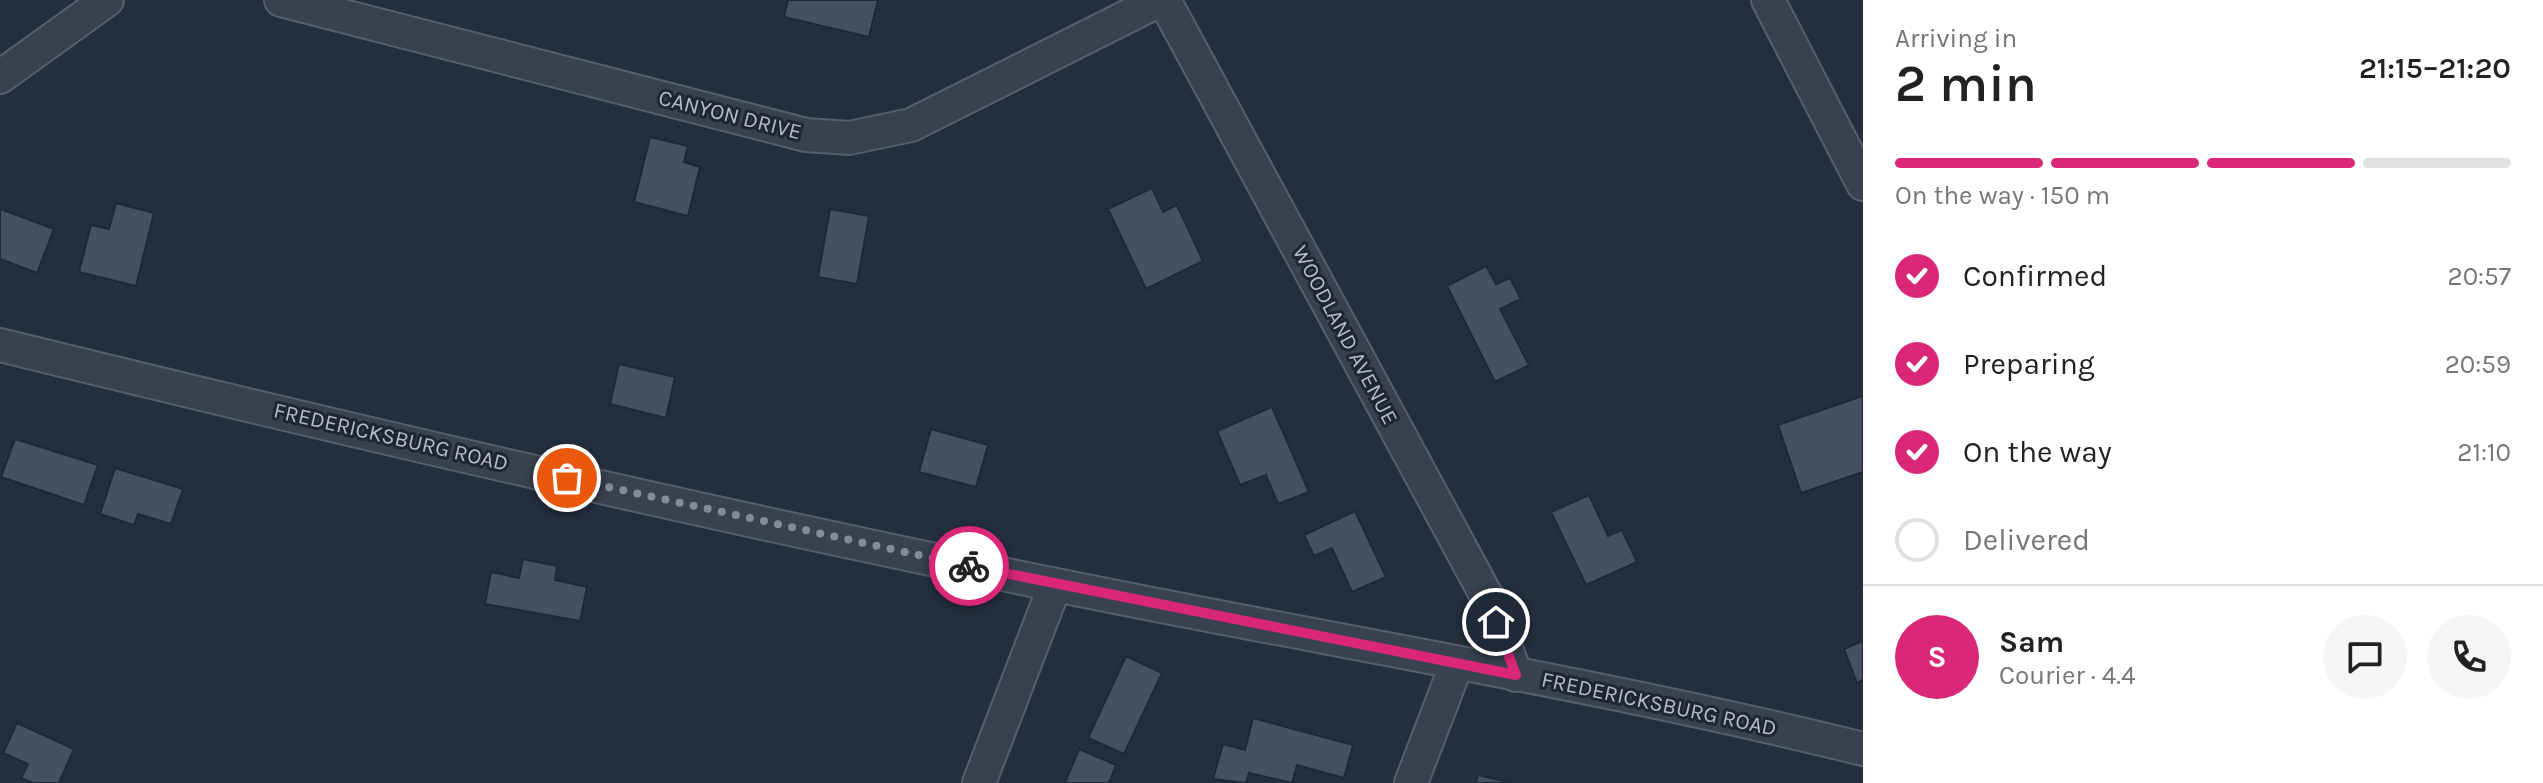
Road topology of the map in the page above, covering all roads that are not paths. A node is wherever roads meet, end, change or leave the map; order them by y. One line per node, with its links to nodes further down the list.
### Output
1 (107, 0): 5 (street)
2 (281, 0): 3 (street, CANYON DRIVE)
3 (1162, 0): 10 (street, WOODLAND AVENUE)
4 (1768, 0): 6 (street)
5 (0, 77)
6 (1863, 184)
7 (0, 345): 8 (street, FREDERICKSBURG ROAD)
8 (1055, 585): 9 (street, FREDERICKSBURG ROAD); 12 (street)
9 (1457, 663): 10 (street, FREDERICKSBURG ROAD); 13 (street)
10 (1516, 675): 11 (street, FREDERICKSBURG ROAD)
11 (1863, 749)
12 (979, 783)
13 (1411, 783)

